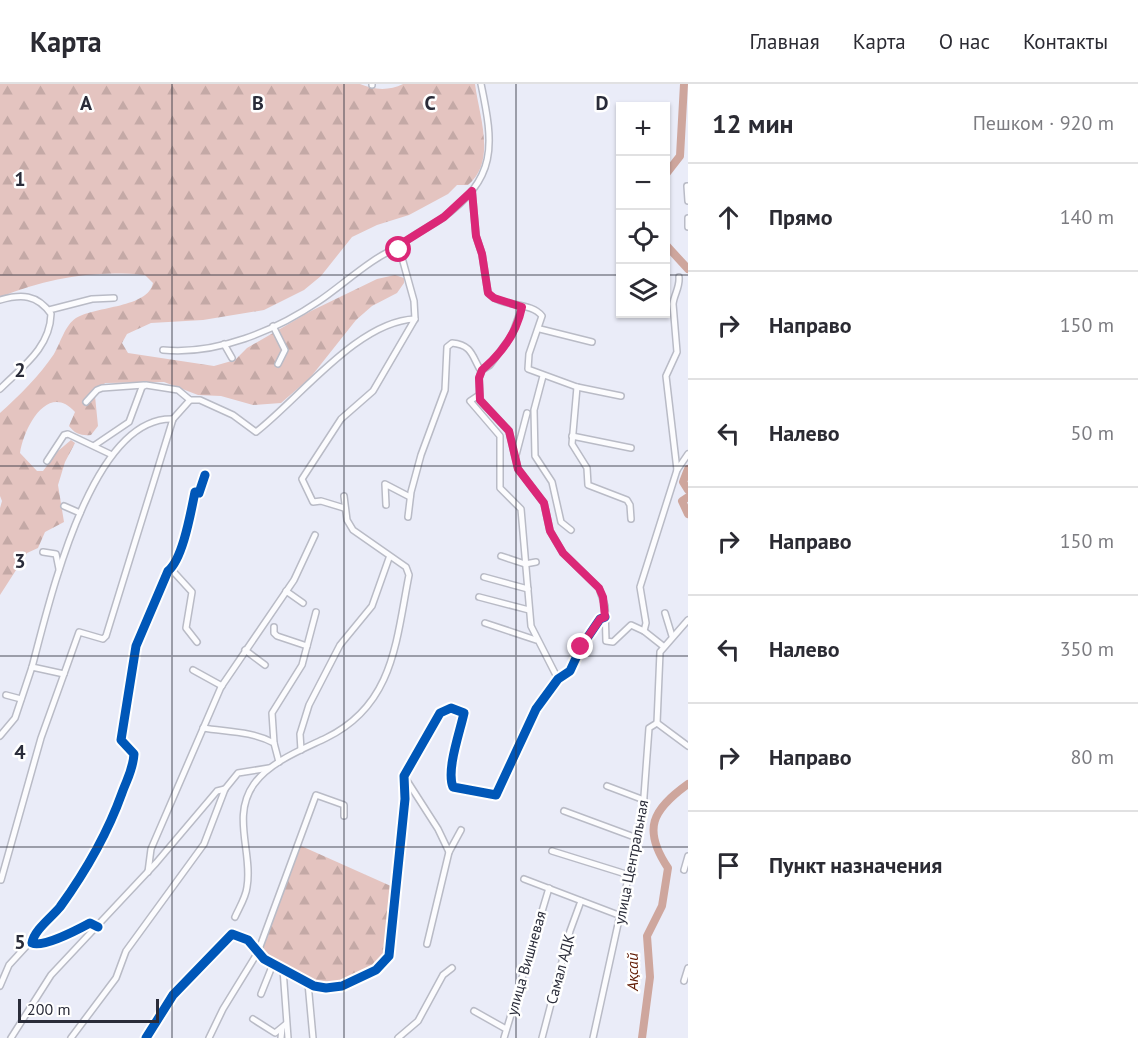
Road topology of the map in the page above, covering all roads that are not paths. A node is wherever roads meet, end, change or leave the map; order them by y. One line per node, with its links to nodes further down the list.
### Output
1 (481, 84): 3 (street)
2 (687, 186): 4 (street)
3 (472, 191): 7 (street); 11 (street)
4 (688, 201)
5 (688, 218): 6 (street)
6 (688, 227)
7 (397, 249): 13 (street); 14 (street)
8 (679, 277): 39 (street)
9 (114, 298): 12 (street)
10 (0, 300): 12 (street)
11 (522, 307): 15 (street); 21 (street)
12 (49, 310): 25 (street)
13 (415, 319): 28 (street); 45 (street)
14 (273, 326): 17 (street); 20 (street)
15 (540, 329): 16 (street); 22 (street)
16 (592, 342)
17 (224, 344): 18 (street); 19 (street)
18 (163, 350)
19 (232, 358)
20 (278, 364)
21 (481, 371): 26 (street); 42 (street)
22 (543, 376): 24 (street); 49 (street)
23 (142, 385): 28 (street); 29 (street); 33 (street)
24 (578, 387): 27 (street); 32 (street)
25 (0, 389)
26 (479, 395): 37 (street); 55 (street)
27 (621, 396)
28 (190, 400): 31 (street)
29 (86, 402)
30 (527, 413): 37 (street)
31 (173, 419): 35 (street); 80 (street)
32 (572, 436): 34 (street); 48 (street)
33 (95, 445): 35 (street); 38 (street)
34 (631, 448)
35 (110, 454): 46 (street)
36 (688, 454): 39 (street)
37 (515, 456): 66 (street)
38 (47, 461)
39 (677, 470): 70 (street)
40 (205, 474): 56 (street)
41 (344, 496): 45 (street)
42 (410, 497): 44 (street); 47 (street)
43 (64, 506): 46 (street)
44 (386, 506)
45 (344, 508): 53 (street)
46 (80, 513): 57 (street)
47 (408, 517)
48 (631, 519)
49 (572, 530)
50 (315, 535): 60 (street)
51 (43, 552): 57 (street)
52 (501, 556): 55 (street)
53 (389, 558): 91 (street); 91 (street)
54 (536, 562): 55 (street)
55 (525, 564): 59 (street)
56 (171, 569): 73 (street); 88 (street)
57 (60, 574): 78 (street)
58 (484, 577): 59 (street)
59 (528, 589): 63 (street)
60 (286, 591): 62 (street); 76 (street)
61 (479, 597): 63 (street)
62 (303, 603)
63 (529, 610): 72 (street)
64 (316, 612): 74 (street)
65 (665, 613): 71 (street)
66 (605, 617): 70 (street); 81 (street)
67 (688, 620): 71 (street)
68 (485, 623): 72 (street)
69 (274, 627): 74 (street)
70 (644, 631): 75 (street)
71 (672, 636): 75 (street)
72 (536, 640): 81 (street)
73 (197, 642)
74 (307, 646): 89 (street)
75 (663, 646): 85 (street)
76 (245, 650): 77 (street); 82 (street)
77 (265, 665)
78 (32, 667): 80 (street); 84 (street)
79 (193, 670): 82 (street)
80 (64, 674): 110 (street)
81 (558, 679): 95 (street)
82 (222, 686): 86 (street)
83 (6, 695): 84 (street)
84 (21, 699): 87 (street)
85 (657, 723): 90 (street); 98 (street, улица Центральная)
86 (203, 728): 89 (street); 107 (street)
87 (0, 736)
88 (122, 743): 92 (street); 116 (street)
89 (274, 743): 93 (street)
90 (687, 744)
91 (301, 750): 93 (street)
92 (120, 752)
93 (279, 762): 94 (street)
94 (269, 768): 97 (street); 114 (street)
95 (404, 776): 104 (street); 124 (street)
96 (607, 786): 98 (street)
97 (225, 789): 107 (street); 133 (street)
98 (644, 800): 102 (street, улица Центральная)
99 (564, 811): 102 (street)
100 (344, 816): 118 (street)
101 (461, 830): 104 (street)
102 (637, 838): 108 (street, улица Центральная)
103 (552, 851): 108 (street)
104 (449, 852): 117 (street)
105 (688, 856): 106 (street)
106 (684, 870)
107 (148, 872): 115 (street)
108 (629, 875): 113 (street, улица Центральная)
109 (524, 879): 111 (street)
110 (1, 880)
111 (549, 888): 112 (street); 131 (street, улица Вишневая)
112 (581, 901): 113 (street); 141 (street, Самал АДК)
113 (621, 916): 142 (street, улица Центральная)
114 (235, 917)
115 (98, 927): 116 (street); 132 (street)
116 (34, 942): 125 (street)
117 (426, 944)
118 (257, 954): 119 (street); 134 (street); 135 (street)
119 (273, 964): 122 (street); 126 (street)
120 (452, 968): 139 (street)
121 (688, 968): 123 (street)
122 (283, 969): 124 (street); 129 (street)
123 (684, 981)
124 (308, 983): 138 (street)
125 (0, 986)
126 (261, 994)
127 (474, 1011): 131 (street)
128 (253, 1019): 130 (street)
129 (286, 1022): 130 (street); 137 (street)
130 (282, 1029): 136 (street)
131 (506, 1029): 140 (street, улица Вишневая)
132 (11, 1038)
133 (71, 1038)
134 (146, 1038)
135 (209, 1038)
136 (281, 1038)
137 (288, 1038)
138 (313, 1038)
139 (398, 1038)
140 (504, 1038)
141 (542, 1038)
142 (593, 1038)

